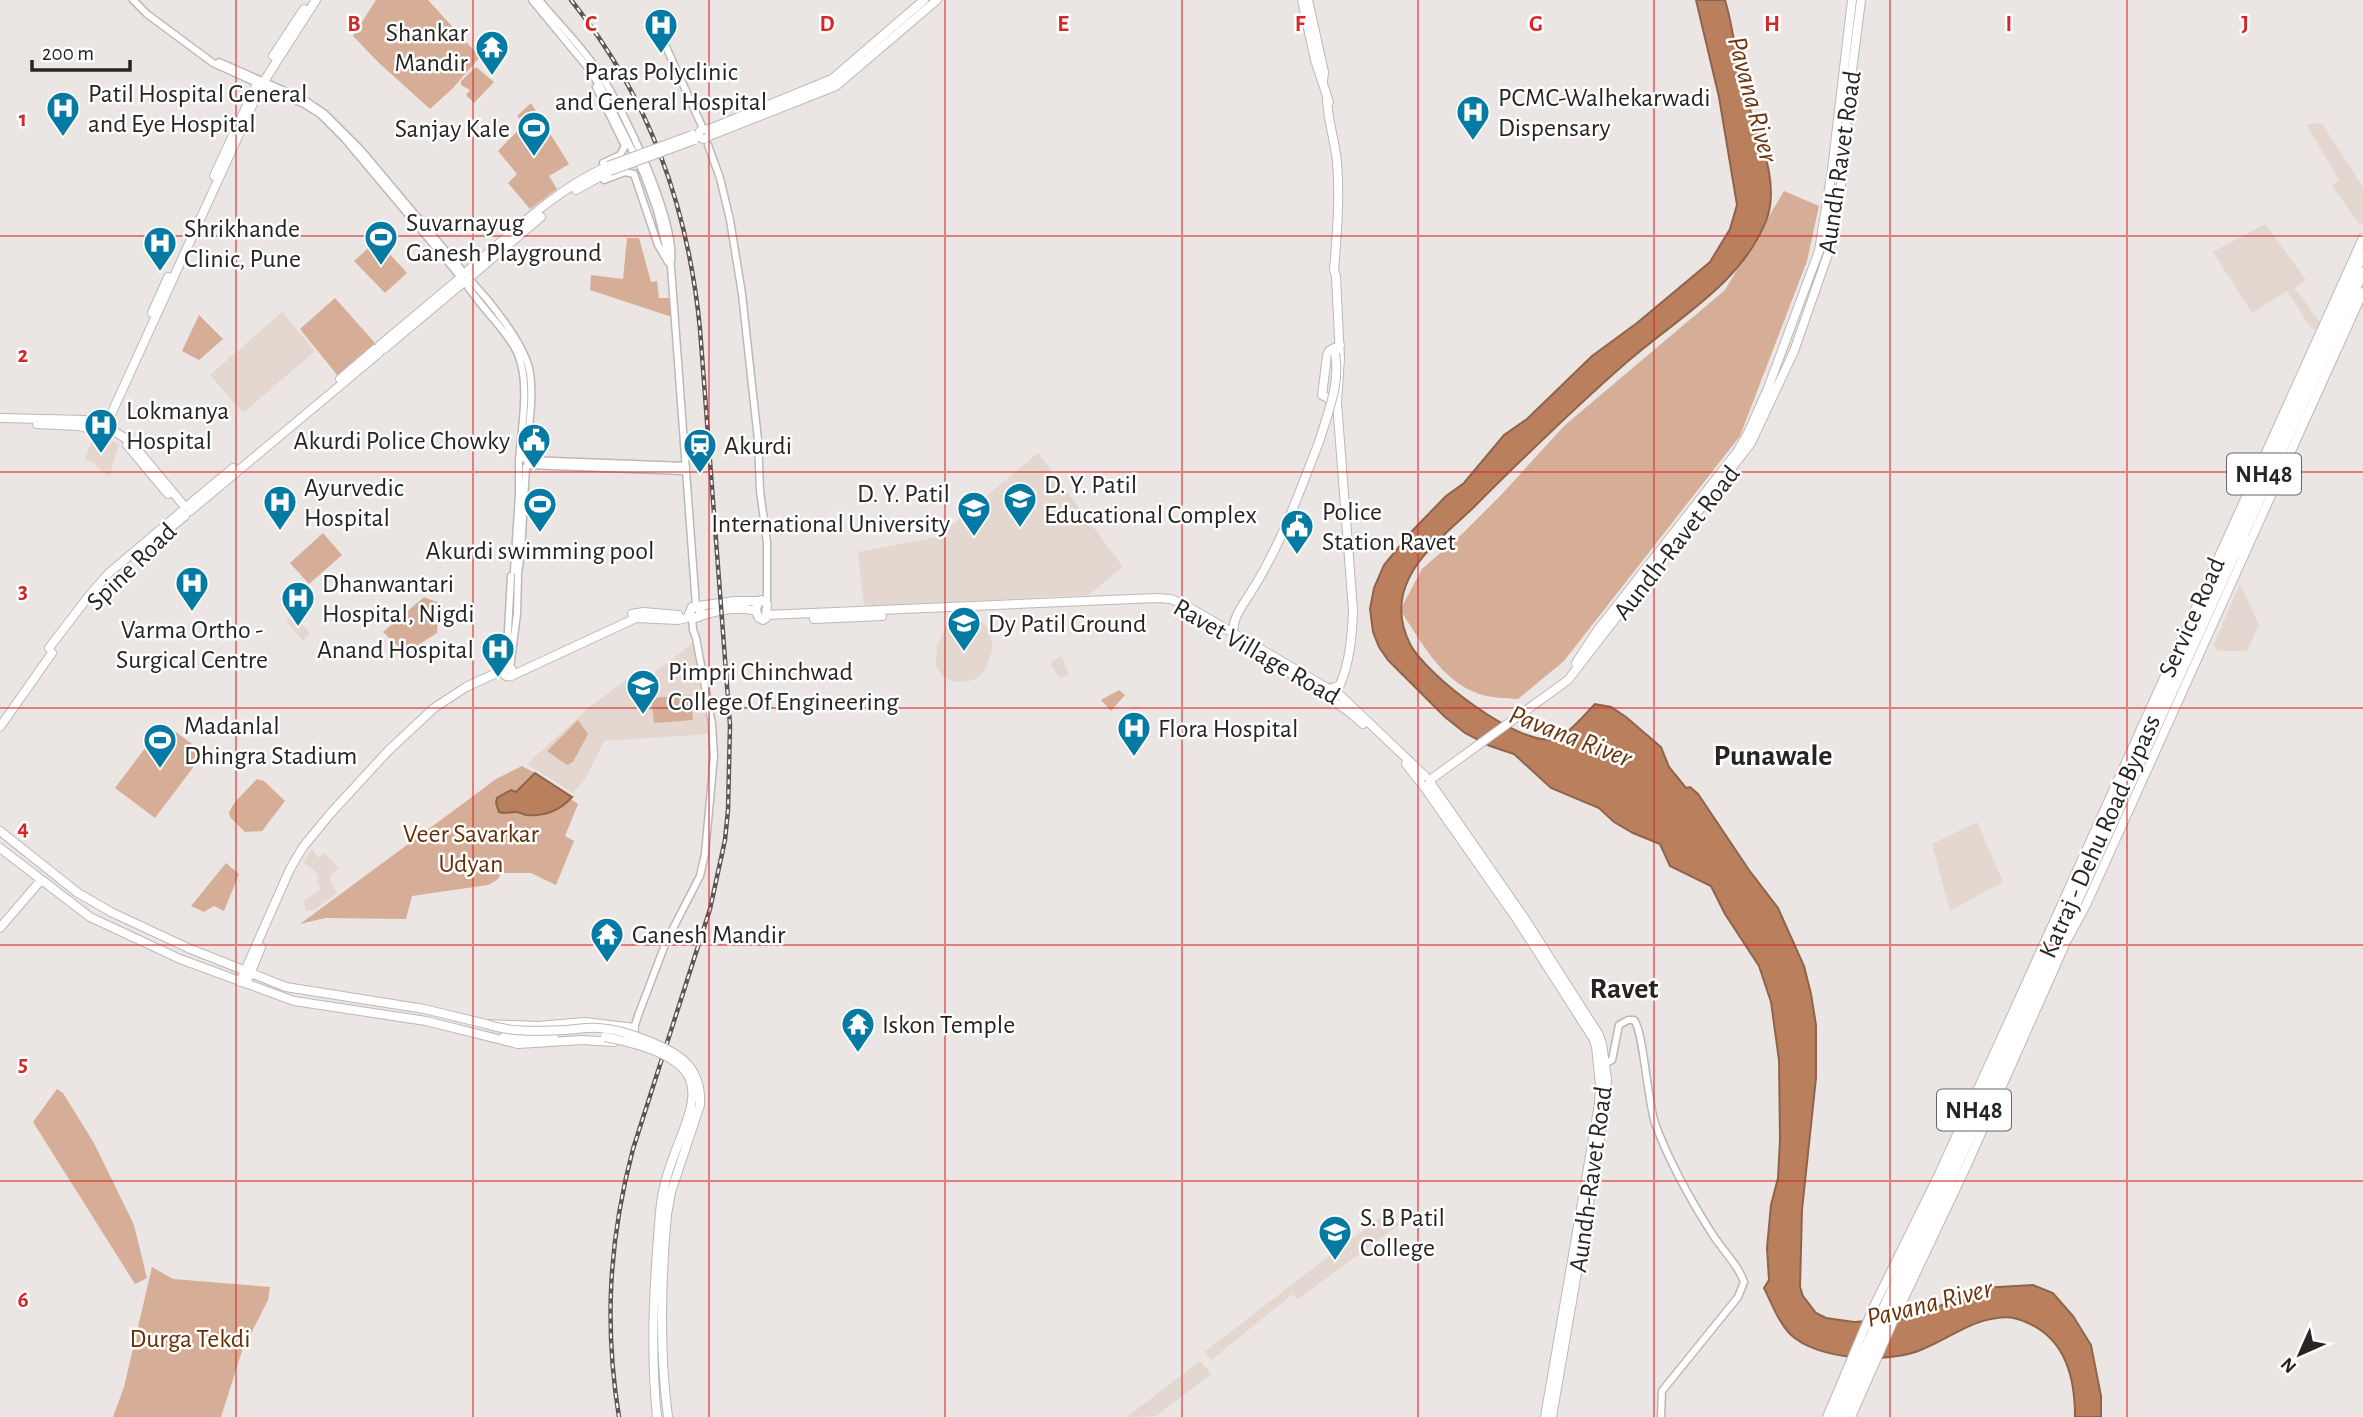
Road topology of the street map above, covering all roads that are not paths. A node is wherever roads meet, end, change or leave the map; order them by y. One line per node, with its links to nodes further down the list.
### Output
1 (133, 0): 15 (main road)
2 (310, 0): 15 (main road)
3 (316, 0): 15 (main road)
4 (532, 0): 13 (main road)
5 (539, 0): 13 (main road)
6 (924, 0): 16 (main road)
7 (937, 0): 16 (main road)
8 (1302, 0): 14 (main road)
9 (1308, 0): 14 (main road)
10 (1852, 0): 31 (main road, Aundh Ravet Road)
11 (1861, 0): 31 (main road, Aundh Ravet Road)
12 (658, 29): 16 (main road)
13 (591, 67): 17 (main road); 21 (main road)
14 (1323, 81): 25 (main road)
15 (260, 83): 23 (main road); 30 (main road)
16 (701, 135): 17 (main road, bridge); 40 (main road)
17 (608, 168): 23 (main road)
18 (604, 180): 21 (main road)
19 (2363, 238): 26 (main road, Service Road)
20 (2363, 254): 26 (highway, Katraj - Dehu Road Bypass / NH48)
21 (671, 267): 34 (main road)
22 (2363, 272): 33 (highway, Katraj - Dehu Road Bypass / NH48)
23 (464, 278): 32 (main road); 37 (main road)
24 (2363, 292): 35 (main road, Service Road)
25 (1336, 349): 27 (main road); 27 (main road); 44 (main road, bridge)
26 (2305, 377): 51 (highway, Katraj - Dehu Road Bypass / NH48); 65 (main road, Service Road)
27 (1337, 403): 45 (main road)
28 (0, 418): 30 (main road)
29 (0, 423): 30 (main road)
30 (102, 428): 37 (main road)
31 (1752, 435): 50 (main road, Aundh-Ravet Road)
32 (524, 463): 34 (main road); 46 (main road)
33 (2276, 463): 35 (highway); 36 (highway, Katraj - Dehu Road Bypass / NH48)
34 (685, 469): 42 (main road)
35 (2280, 474): 36 (main road, Service Road)
36 (2266, 495): 38 (highway, Katraj - Dehu Road Bypass / NH48); 39 (main road, Service Road)
37 (185, 511): 49 (main road)
38 (2252, 515): 39 (highway); 51 (highway, Katraj - Dehu Road Bypass / NH48)
39 (2243, 556): 61 (main road, Service Road)
40 (763, 602): 41 (main road); 42 (main road); 43 (main road)
41 (756, 611): 42 (main road); 43 (main road)
42 (695, 613): 46 (main road); 59 (main road)
43 (766, 617): 44 (main road, Ravet Village Road)
44 (1231, 633): 47 (main road, Ravet Village Road)
45 (1346, 670): 47 (main road); 48 (main road)
46 (508, 671): 56 (main road)
47 (1326, 690): 48 (main road, Ravet Village Road)
48 (1341, 700): 50 (main road, Ravet Village Road)
49 (1, 723)
50 (1425, 780): 63 (main road, Aundh-Ravet Road)
51 (2119, 800): 61 (highway, Katraj - Dehu Road Bypass / NH48); 65 (highway, Katraj - Dehu Road Bypass / NH48)
52 (0, 831): 56 (main road)
53 (0, 848): 54 (main road)
54 (41, 880): 55 (main road); 57 (main road)
55 (0, 928)
56 (249, 970): 57 (main road); 58 (main road)
57 (243, 983): 60 (main road)
58 (486, 1024): 59 (main road); 64 (main road, bridge)
59 (634, 1028): 62 (main road)
60 (484, 1034): 62 (main road); 64 (main road, bridge)
61 (2021, 1034): 65 (highway, Katraj - Dehu Road Bypass / NH48)
62 (637, 1048)
63 (1601, 1065): 69 (main road, Aundh-Ravet Road); 70 (main road, Aundh-Ravet Road); 71 (main road)
64 (660, 1253): 67 (main road); 68 (main road)
65 (1885, 1311): 66 (highway, Katraj - Dehu Road Bypass / NH48); 66 (main road, Service Road)
66 (1861, 1366): 72 (main road, Service Road); 73 (highway, Katraj - Dehu Road Bypass / NH48); 74 (highway, Katraj - Dehu Road Bypass / NH48); 75 (main road, Service Road)
67 (657, 1417)
68 (668, 1417)
69 (1545, 1417)
70 (1552, 1417)
71 (1661, 1417)
72 (1827, 1417)
73 (1834, 1417)
74 (1843, 1417)
75 (1851, 1417)

